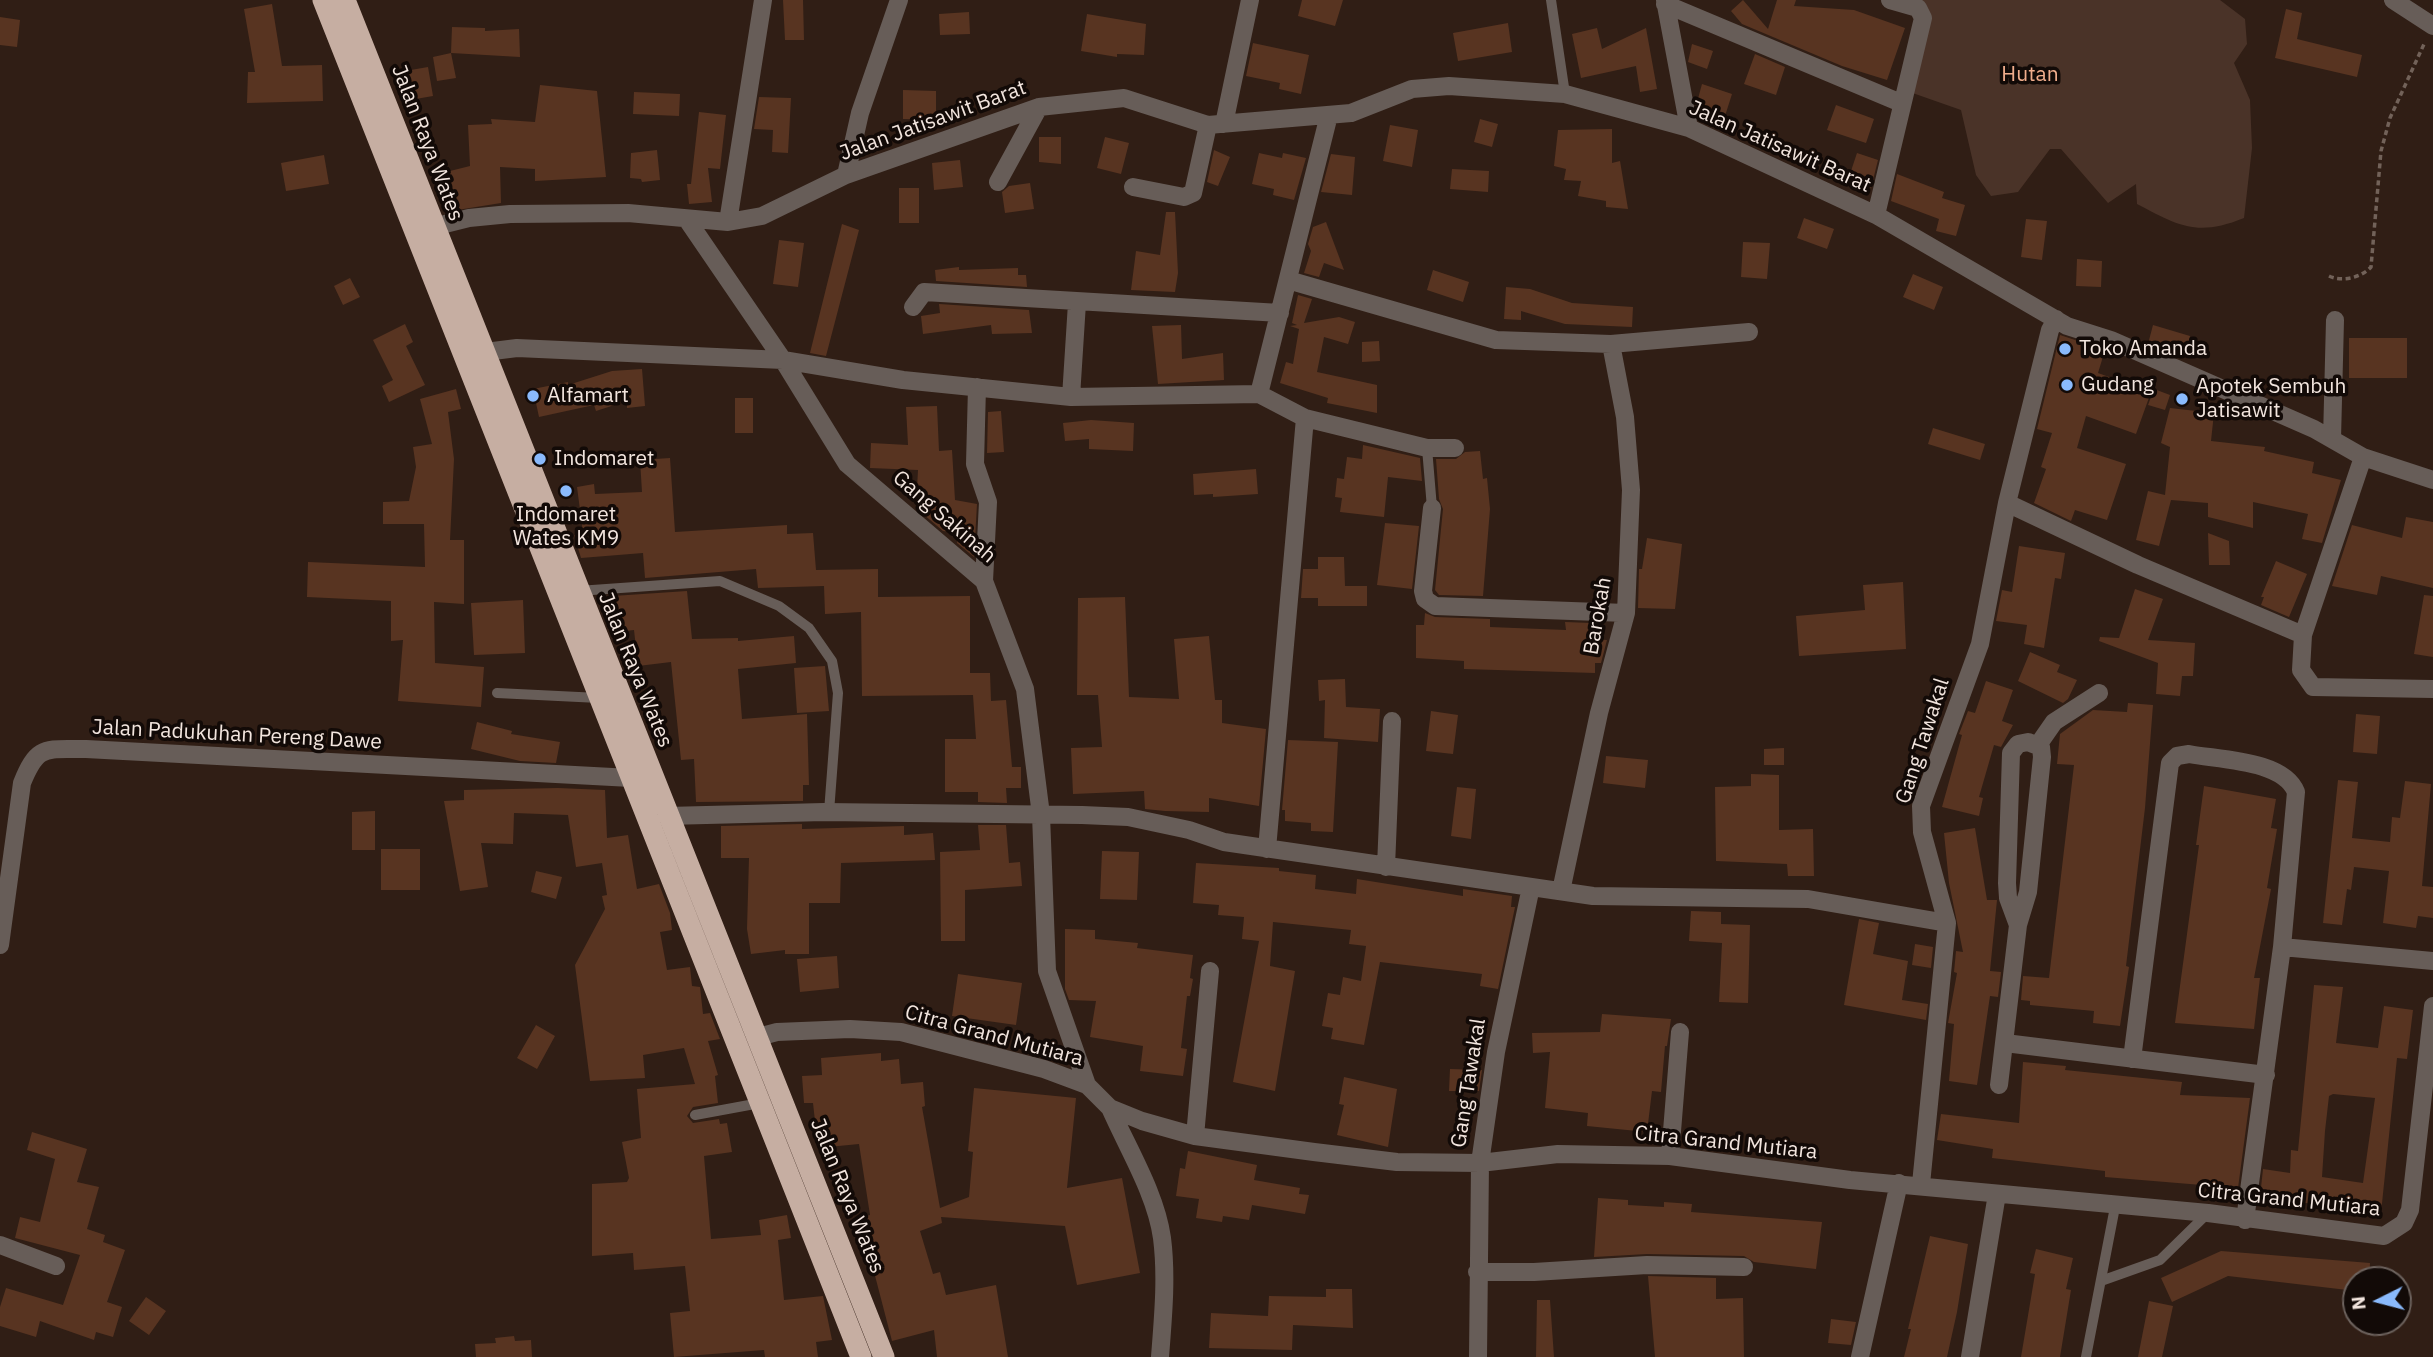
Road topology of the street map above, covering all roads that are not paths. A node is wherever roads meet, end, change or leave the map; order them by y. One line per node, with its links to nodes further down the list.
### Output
1 (323, 0): 23 (highway, Jalan Raya Wates)
2 (345, 0): 23 (highway, Jalan Raya Wates)
3 (763, 0): 22 (street)
4 (899, 0): 17 (street)
5 (1251, 0): 15 (street)
6 (1551, 0): 11 (lane)
7 (1890, 0): 12 (street)
8 (1665, 2): 12 (street); 16 (street)
9 (2402, 3): 10 (street)
10 (2433, 26)
11 (1565, 93): 14 (street, Jalan Jatisawit Barat); 16 (street, Jalan Jatisawit Barat)
12 (1901, 103): 20 (street)
13 (1039, 107): 15 (street, Jalan Jatisawit Barat); 17 (street, Jalan Jatisawit Barat); 18 (street)
14 (1329, 116): 15 (street, Jalan Jatisawit Barat); 24 (street)
15 (1216, 124): 19 (street)
16 (1689, 128): 20 (street, Jalan Jatisawit Barat)
17 (846, 175): 22 (street, Jalan Jatisawit Barat)
18 (998, 182)
19 (1133, 187)
20 (1876, 215): 28 (street, Jalan Jatisawit Barat)
21 (688, 221): 22 (street, Jalan Jatisawit Barat); 23 (street, Jalan Jatisawit Barat); 33 (street, Gang Sakinah)
22 (728, 222)
23 (423, 229): 32 (highway, Jalan Raya Wates); 52 (highway, Jalan Raya Wates)
24 (1288, 280): 27 (street); 31 (street)
25 (1077, 303): 26 (street); 27 (street); 36 (street)
26 (913, 307)
27 (1280, 313): 35 (street)
28 (2056, 319): 38 (street, Jalan Jatisawit Barat); 43 (street, Gang Tawakal)
29 (2335, 320): 38 (street)
30 (1749, 332): 31 (street)
31 (1611, 344): 47 (street, Barokah)
32 (485, 352): 33 (street); 46 (highway, Jalan Raya Wates)
33 (782, 360): 34 (street); 45 (street, Gang Sakinah)
34 (977, 387): 36 (street); 45 (street)
35 (1259, 394): 36 (street); 37 (street)
36 (1071, 397)
37 (1305, 418): 39 (street); 59 (street)
38 (2332, 439): 41 (street, Jalan Jatisawit Barat)
39 (1427, 448): 40 (street); 44 (lane)
40 (1455, 448)
41 (2364, 457): 42 (street, Jalan Jatisawit Barat); 48 (street)
42 (2433, 480)
43 (2007, 503): 48 (street); 63 (street, Gang Tawakal)
44 (1432, 508): 47 (street)
45 (985, 581): 57 (street, Gang Sakinah)
46 (578, 591): 56 (lane); 58 (highway, Jalan Raya Wates)
47 (1626, 613): 62 (street, Barokah)
48 (2303, 635): 49 (street)
49 (2433, 689)
50 (497, 692): 52 (lane)
51 (2099, 693): 54 (street)
52 (600, 698): 55 (highway, Jalan Raya Wates)
53 (1392, 721): 60 (street)
54 (2038, 745): 64 (street); 64 (street)
55 (631, 778): 65 (street, Jalan Padukuhan Pereng Dawe); 77 (highway, Jalan Raya Wates)
56 (829, 812): 57 (street); 58 (street)
57 (1041, 815): 59 (street); 75 (street, Gang Sakinah)
58 (667, 816): 71 (highway, Jalan Raya Wates)
59 (1267, 849): 60 (street)
60 (1386, 867): 61 (street)
61 (1531, 887): 62 (street); 82 (street, Gang Tawakal)
62 (1561, 891): 63 (street)
63 (1947, 923): 84 (street, Gang Tawakal)
64 (2018, 925): 72 (street)
65 (0, 945)
66 (2282, 947): 67 (street); 73 (street); 74 (street)
67 (2433, 961)
68 (1210, 971): 80 (street)
69 (2433, 1006): 88 (street, Citra Grand Mutiara)
70 (1680, 1032): 81 (street)
71 (758, 1037): 75 (street, Citra Grand Mutiara); 95 (highway, Jalan Raya Wates)
72 (2004, 1043): 73 (street); 76 (street)
73 (2132, 1059): 74 (street)
74 (2266, 1075): 88 (street)
75 (1087, 1085): 78 (street, Citra Grand Mutiara)
76 (1998, 1085)
77 (760, 1102): 79 (lane); 94 (highway, Jalan Raya Wates)
78 (1110, 1108): 80 (street, Citra Grand Mutiara); 96 (street)
79 (695, 1115)
80 (1195, 1136): 82 (street, Citra Grand Mutiara)
81 (1670, 1156): 82 (street, Citra Grand Mutiara); 83 (street, Citra Grand Mutiara)
82 (1480, 1163): 92 (street, Gang Tawakal)
83 (1899, 1183): 84 (street, Citra Grand Mutiara); 98 (street)
84 (1921, 1184): 85 (street, Citra Grand Mutiara)
85 (1997, 1194): 86 (street, Citra Grand Mutiara); 99 (street)
86 (2115, 1207): 87 (street, Citra Grand Mutiara); 93 (lane)
87 (2208, 1213): 88 (street, Citra Grand Mutiara); 93 (lane)
88 (2245, 1220)
89 (0, 1245): 90 (street)
90 (56, 1266)
91 (1744, 1267): 92 (street)
92 (1477, 1272): 97 (street, Gang Tawakal)
93 (2101, 1281): 100 (lane)
94 (861, 1357)
95 (884, 1357)
96 (1160, 1357)
97 (1478, 1357)
98 (1860, 1357)
99 (1970, 1357)
100 (2087, 1357)

